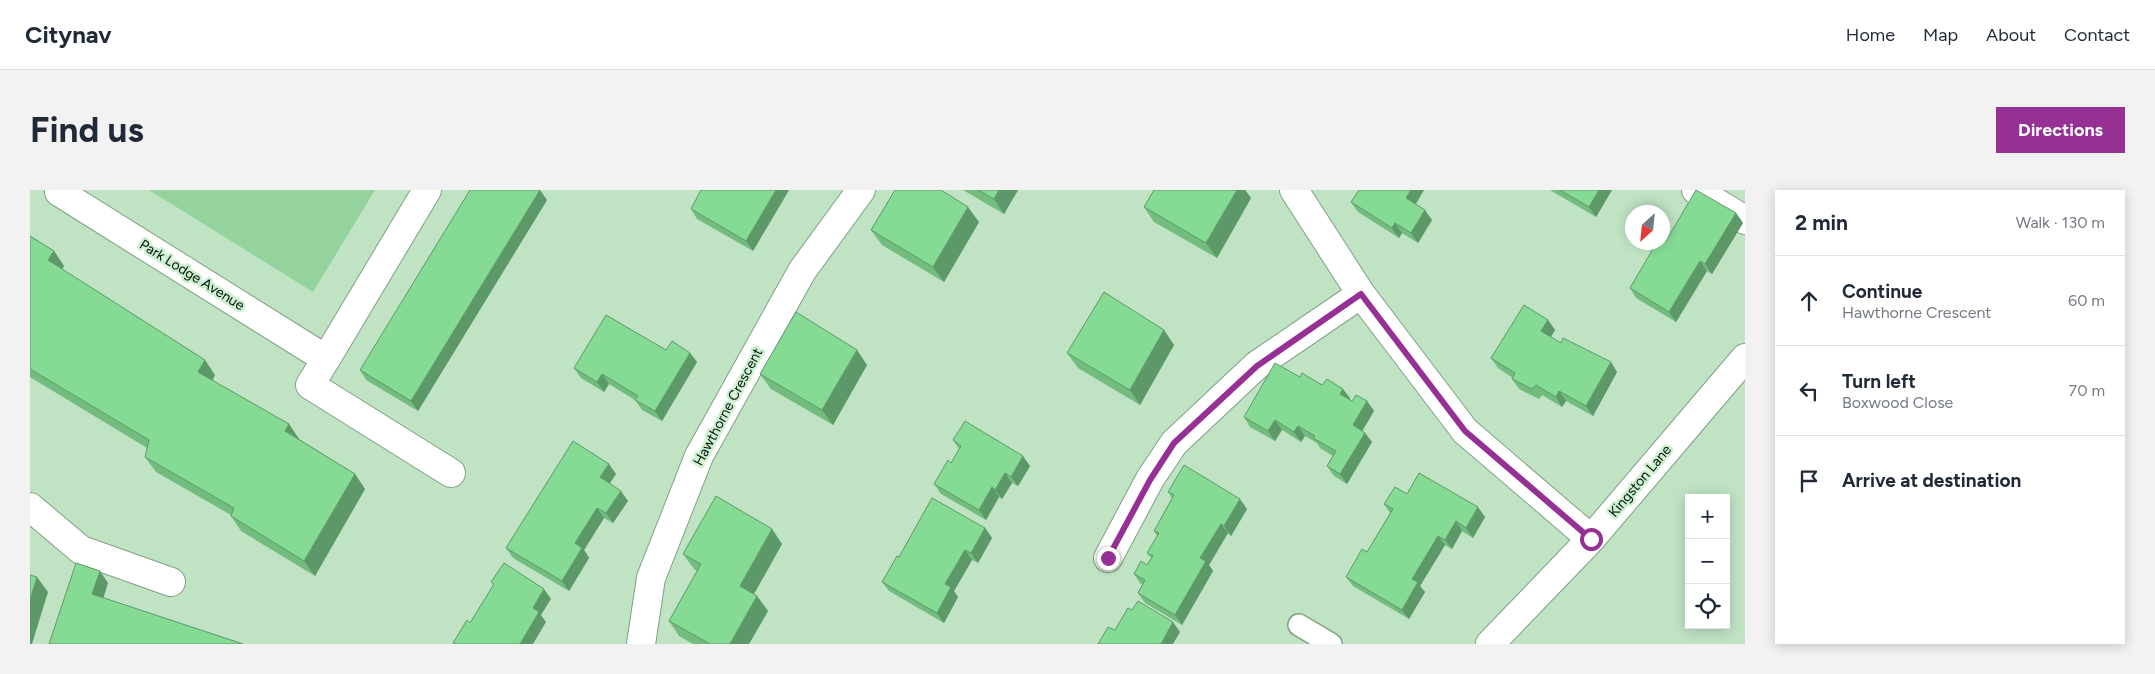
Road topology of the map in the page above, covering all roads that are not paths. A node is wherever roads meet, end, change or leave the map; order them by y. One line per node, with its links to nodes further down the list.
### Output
1 (60, 190): 9 (street, Park Lodge Avenue)
2 (427, 190): 9 (street)
3 (861, 190): 16 (street, Hawthorne Crescent)
4 (1294, 190): 7 (street)
5 (1696, 190): 6 (street)
6 (1745, 220)
7 (1361, 294): 12 (street); 13 (street)
8 (1745, 358): 12 (street, Kingston Lane)
9 (326, 359): 10 (street)
10 (451, 473)
11 (30, 507): 14 (street)
12 (1591, 539): 18 (street, Kingston Lane)
13 (1108, 558)
14 (172, 582)
15 (1299, 625): 17 (lane)
16 (642, 644)
17 (1331, 644)
18 (1490, 644)

